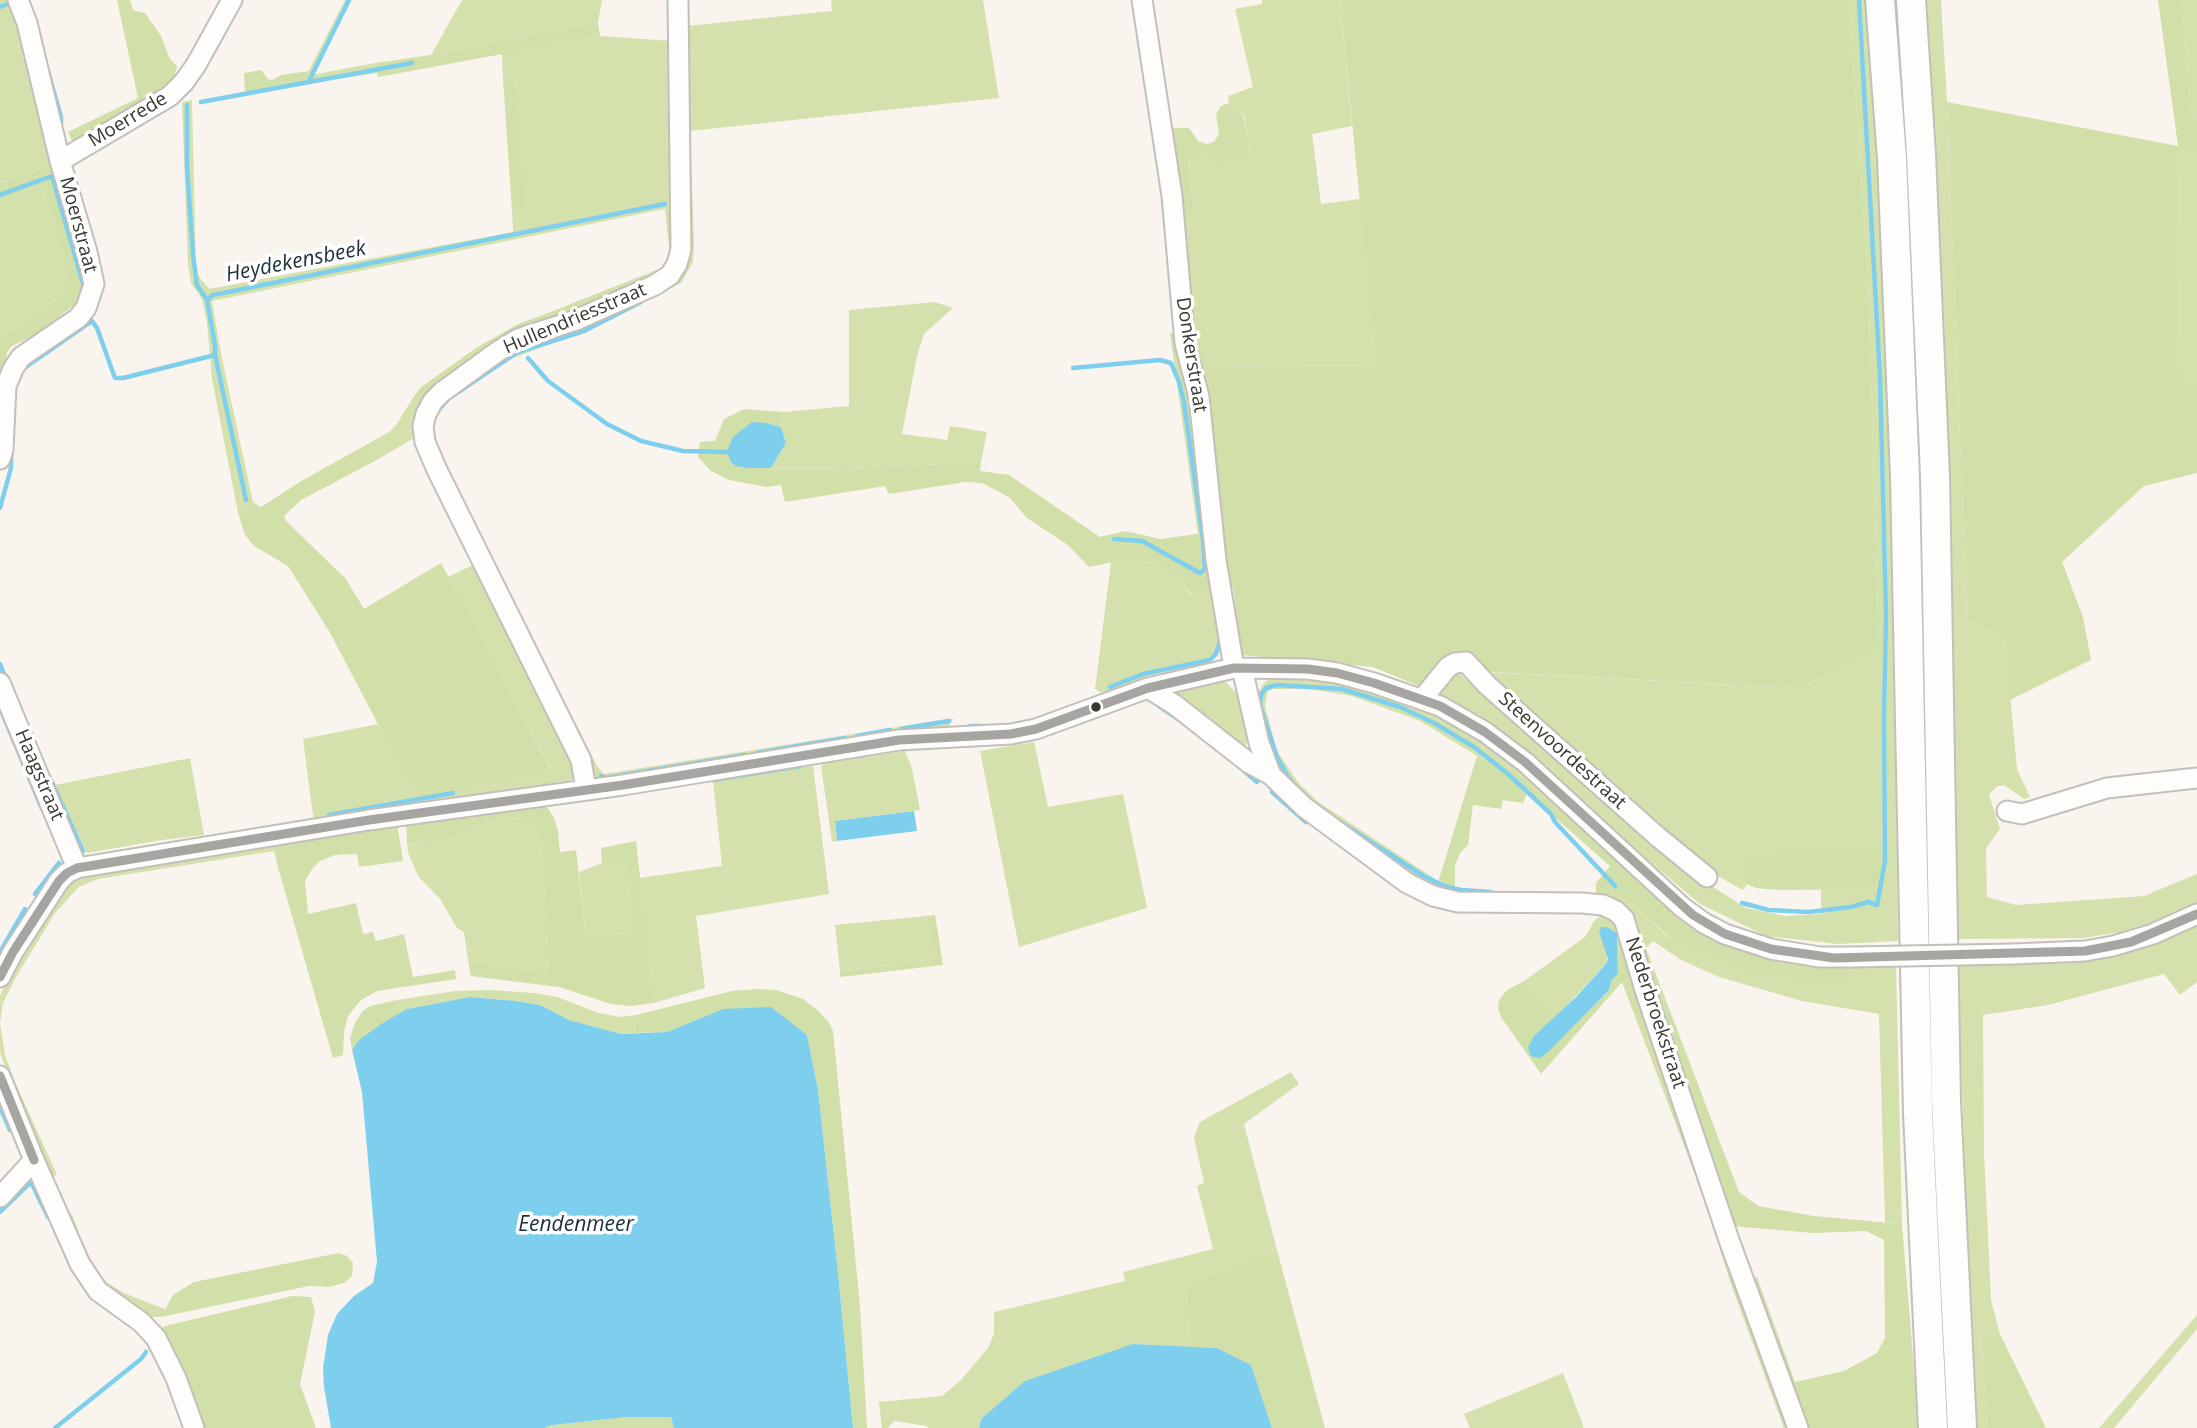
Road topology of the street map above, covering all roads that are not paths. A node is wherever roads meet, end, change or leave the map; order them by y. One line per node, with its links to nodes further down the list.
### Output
1 (18, 0): 7 (street, Moerstraat)
2 (232, 0): 7 (street, Moerrede)
3 (678, 0): 15 (street, Hullendriesstraat)
4 (1142, 0): 9 (street, Donkerstraat)
5 (1880, 0): 26 (highway)
6 (1910, 0): 27 (highway)
7 (61, 161): 8 (street, Moerstraat)
8 (0, 459)
9 (1238, 668): 11 (street, Steenvoordestraat); 12 (street, Steenvoordestraat); 13 (street, Donkerstraat)
10 (0, 683): 17 (street, Haagstraat)
11 (1148, 688): 13 (street, Nederbroekstraat); 15 (street, Steenvoordestraat)
12 (1422, 699): 18 (street, Steenvoordestraat); 19 (street, Steenvoordestraat, bridge)
13 (1271, 775): 25 (street, Nederbroekstraat)
14 (2197, 778): 16 (street)
15 (586, 789): 17 (street, Steenvoordestraat)
16 (2007, 811)
17 (78, 868): 20 (street)
18 (1707, 877)
19 (2197, 914)
20 (0, 977)
21 (0, 1076): 22 (street)
22 (34, 1160): 23 (street); 24 (street)
23 (0, 1197)
24 (194, 1428)
25 (1798, 1428)
26 (1933, 1428)
27 (1962, 1428)

